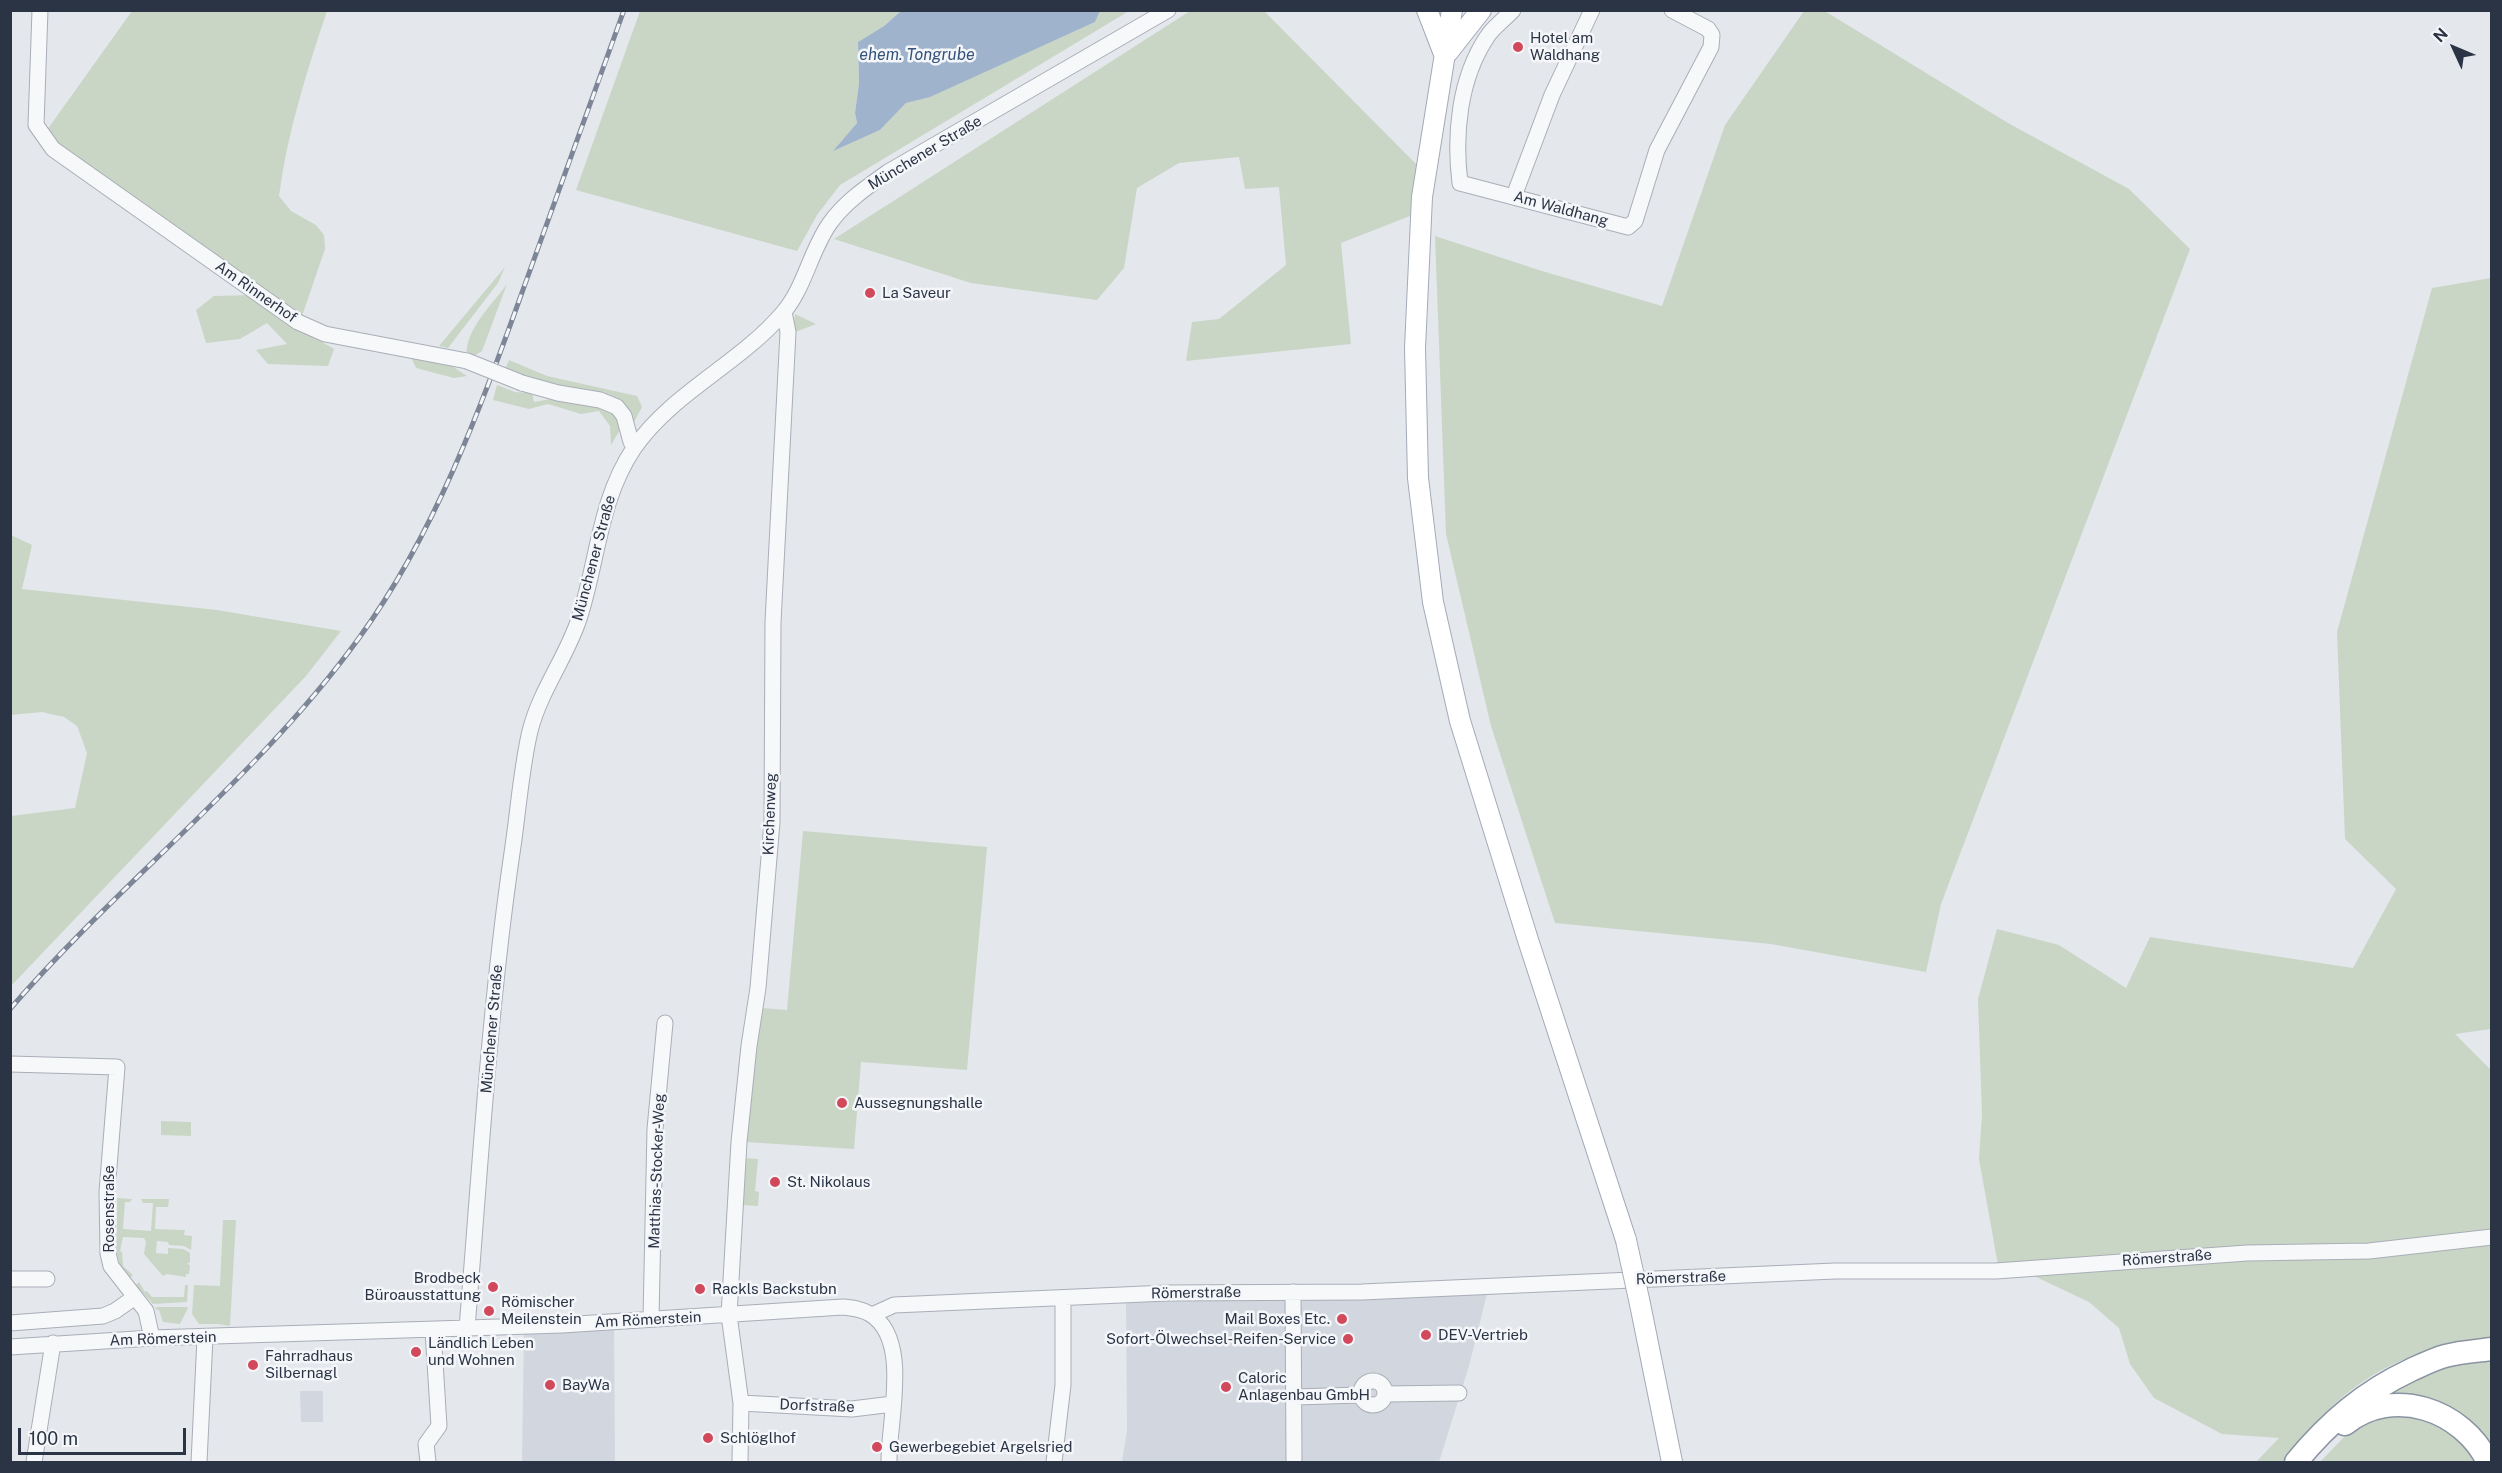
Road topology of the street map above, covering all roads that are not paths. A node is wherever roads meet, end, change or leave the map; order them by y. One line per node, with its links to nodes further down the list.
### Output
1 (40, 10): 12 (street, Am Rinnerhof, bridge)
2 (1168, 10): 11 (street, Münchener Straße)
3 (1427, 10): 9 (main road)
4 (1452, 10): 9 (main road)
5 (1481, 10): 9 (main road)
6 (1513, 10): 10 (street, Am Waldhang)
7 (1592, 10): 10 (street)
8 (1672, 10): 10 (street, Am Waldhang)
9 (1444, 56): 43 (main road, bridge)
10 (1514, 196)
11 (784, 312): 12 (street, Münchener Straße); 21 (street, Kirchenweg)
12 (636, 445): 25 (street, Münchener Straße)
13 (665, 1023): 23 (street, Matthias-Stocker-Weg)
14 (10, 1064): 19 (street, Rosenstraße)
15 (2492, 1237): 18 (street, Römerstraße)
16 (47, 1279): 17 (street)
17 (10, 1280)
18 (1293, 1292): 20 (street, Römerstraße); 33 (street)
19 (135, 1297): 24 (street); 27 (street, Rosenstraße)
20 (1063, 1298): 22 (street, Römerstraße); 41 (street)
21 (729, 1315): 22 (street, Am Römerstein); 23 (street, Am Römerstein); 34 (street)
22 (872, 1315): 35 (street)
23 (651, 1319): 25 (street, Am Römerstein)
24 (10, 1323)
25 (467, 1328): 26 (street, Am Römerstein)
26 (433, 1330): 28 (street, Am Römerstein); 38 (street)
27 (152, 1338): 28 (street, Am Römerstein); 29 (street, Am Römerstein)
28 (205, 1338): 37 (street)
29 (53, 1343): 30 (street); 36 (street)
30 (10, 1347)
31 (2492, 1349): 44 (highway)
32 (1459, 1393): 33 (street)
33 (1295, 1397): 42 (street)
34 (741, 1402): 35 (street, Dorfstraße); 39 (street)
35 (893, 1404): 40 (street)
36 (34, 1462)
37 (199, 1462)
38 (428, 1462)
39 (740, 1462)
40 (889, 1462)
41 (1054, 1462)
42 (1294, 1462)
43 (1672, 1462)
44 (2296, 1462)
45 (2305, 1462): 46 (highway)
46 (2488, 1462)

